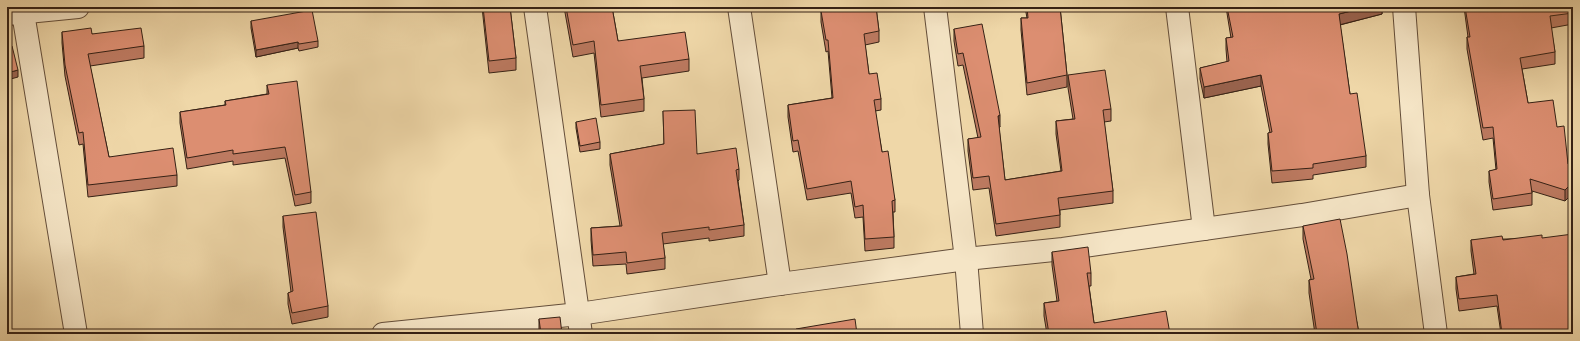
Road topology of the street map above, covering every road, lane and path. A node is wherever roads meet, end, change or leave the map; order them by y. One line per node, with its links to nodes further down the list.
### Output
1 (78, 7): 7 (street)
2 (535, 7): 12 (street)
3 (739, 7): 11 (street)
4 (935, 7): 10 (street)
5 (1177, 7): 9 (street)
6 (1404, 7): 8 (street)
7 (15, 13): 13 (street)
8 (1418, 196): 9 (street); 16 (street)
9 (1204, 229): 10 (street)
10 (966, 259): 11 (street); 15 (street)
11 (780, 284): 12 (street)
12 (580, 324): 14 (street)
13 (76, 334)
14 (383, 334)
15 (972, 334)
16 (1436, 334)

